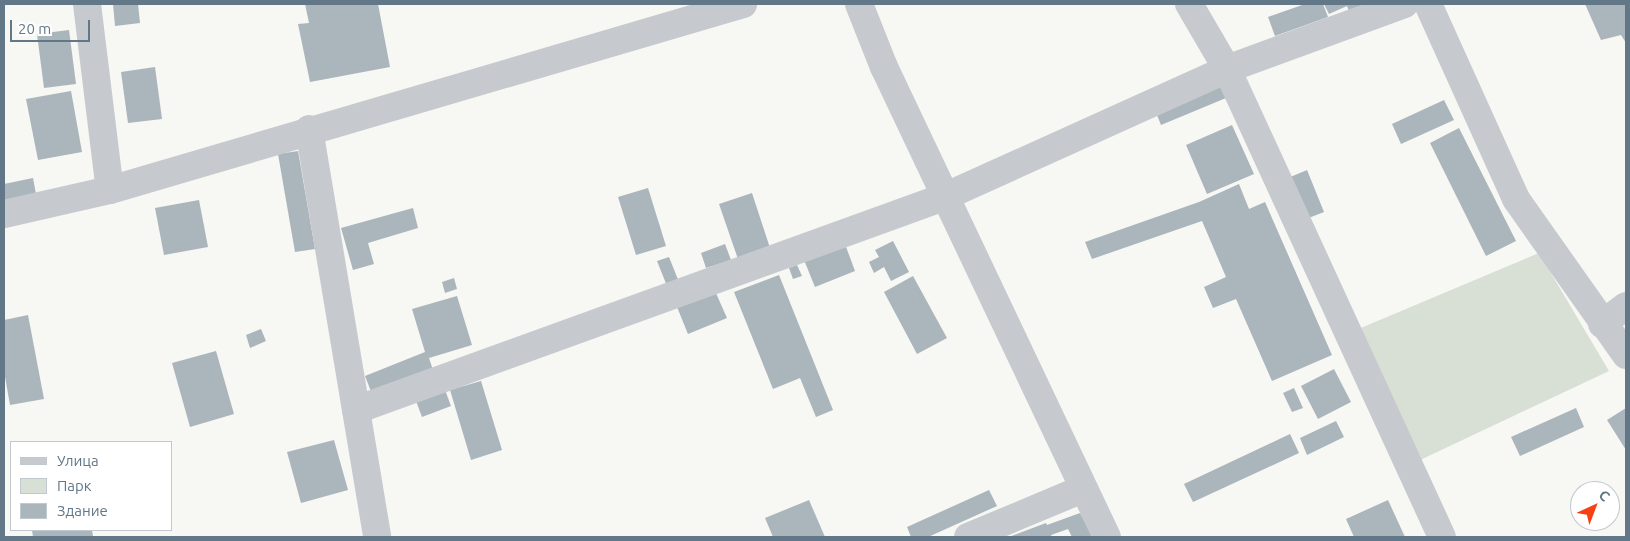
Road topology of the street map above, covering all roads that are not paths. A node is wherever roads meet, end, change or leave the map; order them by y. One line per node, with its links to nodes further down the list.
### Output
1 (87, 4): 9 (street)
2 (743, 4): 8 (street)
3 (859, 4): 10 (street)
4 (1189, 4): 7 (street)
5 (1405, 4): 7 (street)
6 (1428, 4): 13 (street)
7 (1227, 69): 10 (street); 20 (street)
8 (309, 129): 9 (street); 15 (street)
9 (110, 190): 11 (street)
10 (944, 197): 15 (street); 16 (street)
11 (4, 214)
12 (1626, 306): 13 (street)
13 (1602, 324): 14 (street)
14 (1626, 355)
15 (356, 410): 17 (street)
16 (1082, 489): 18 (street); 19 (street)
17 (378, 537)
18 (968, 537)
19 (1107, 537)
20 (1442, 537)

